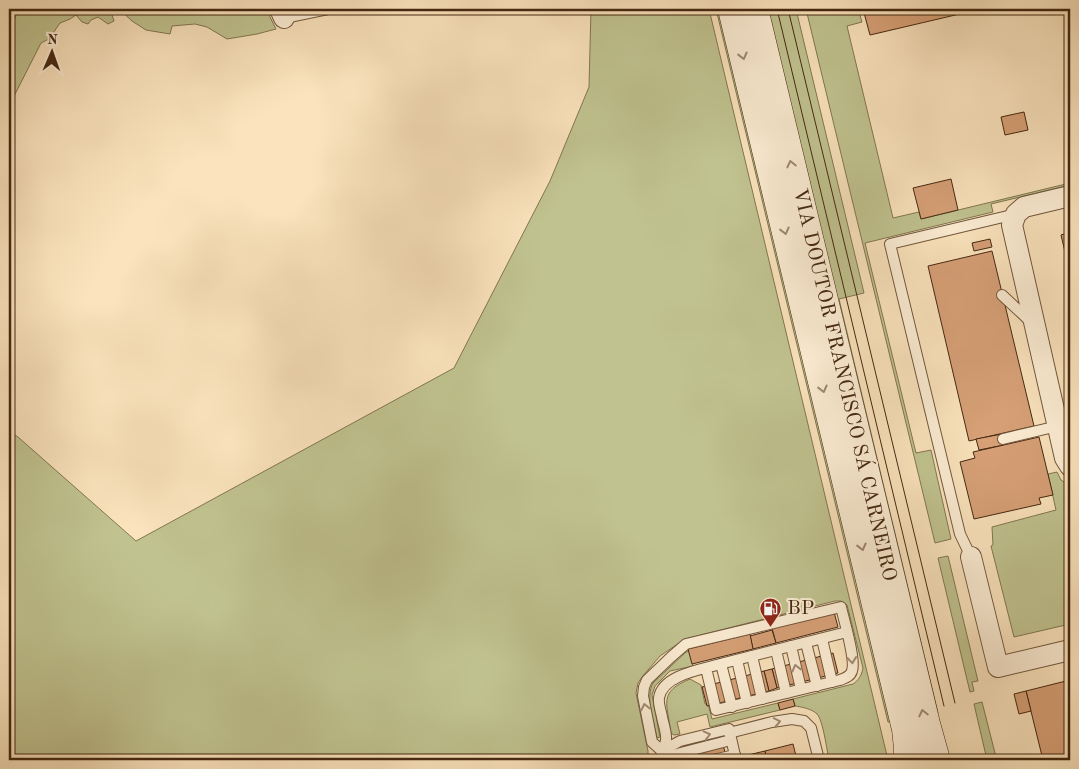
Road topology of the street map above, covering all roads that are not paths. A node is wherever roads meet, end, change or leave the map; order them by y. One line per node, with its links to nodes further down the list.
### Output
1 (328, 9): 4 (lane)
2 (732, 9): 35 (main road, VIA DOUTOR FRANCISCO SÁ CARNEIRO, one-way to 35)
3 (754, 9): 36 (main road, VIA DOUTOR FRANCISCO SÁ CARNEIRO, one-way to 3)
4 (282, 14)
5 (1070, 196): 6 (street)
6 (1016, 214): 8 (street); 12 (lane)
7 (1002, 295): 8 (lane)
8 (1035, 325): 9 (street)
9 (1058, 426): 10 (lane); 11 (street)
10 (1003, 439)
11 (1070, 466)
12 (971, 557): 18 (street)
13 (847, 632): 14 (lane); 23 (lane, one-way to 23); 31 (lane, one-way to 13)
14 (822, 639): 15 (lane); 23 (lane)
15 (806, 642): 16 (lane); 24 (lane)
16 (791, 646): 17 (lane); 25 (lane, one-way to 16)
17 (776, 650): 19 (lane); 26 (lane)
18 (1070, 650)
19 (752, 656): 20 (lane); 27 (lane)
20 (737, 660): 21 (lane); 28 (lane)
21 (721, 664): 22 (lane); 29 (lane)
22 (706, 668): 29 (lane); 31 (lane)
23 (832, 682): 24 (lane)
24 (817, 686): 25 (lane)
25 (801, 689): 26 (lane)
26 (786, 693): 27 (lane)
27 (762, 699): 28 (lane)
28 (747, 703): 29 (lane)
29 (732, 706)
30 (730, 736): 31 (lane, one-way to 30); 32 (lane); 34 (lane, one-way to 34)
31 (661, 756)
32 (735, 757): 33 (lane)
33 (713, 760)
34 (819, 760)
35 (908, 760)
36 (936, 760)

